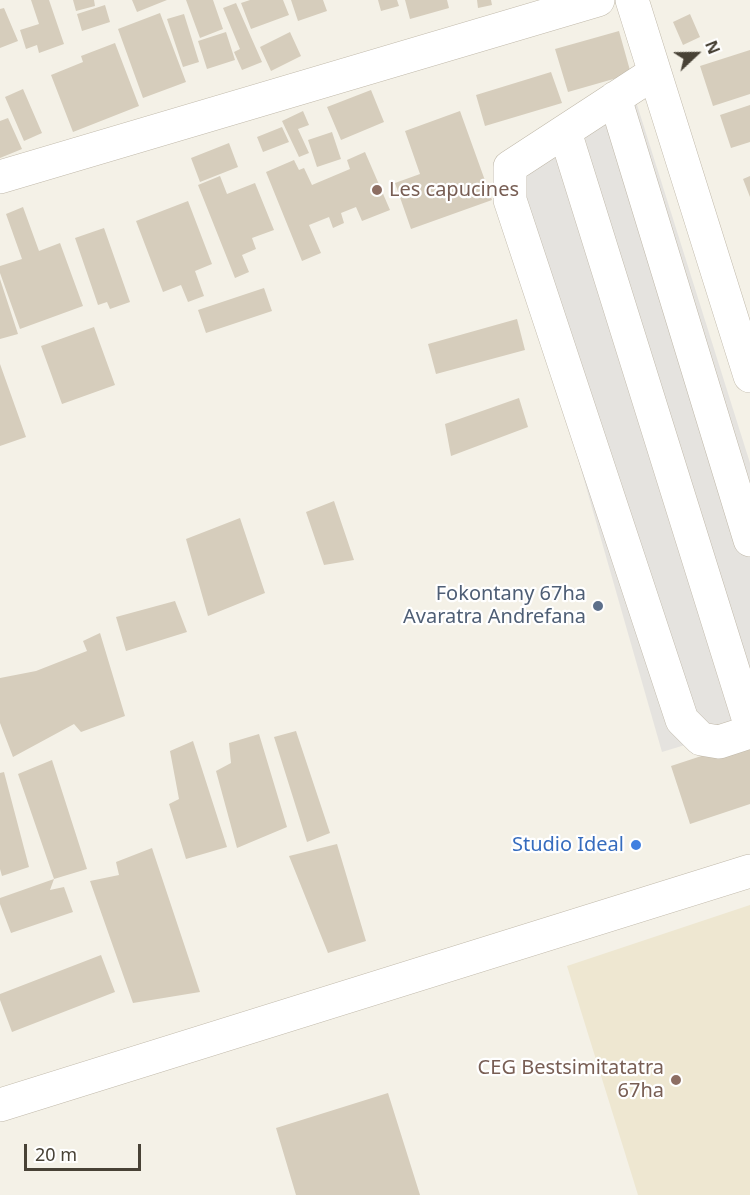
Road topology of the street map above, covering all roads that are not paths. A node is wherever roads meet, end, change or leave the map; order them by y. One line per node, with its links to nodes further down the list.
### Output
1 (598, 0): 6 (street)
2 (632, 0): 3 (street)
3 (654, 73): 4 (street); 7 (street)
4 (615, 98): 5 (street); 8 (street)
5 (566, 132): 9 (street); 10 (street)
6 (0, 177)
7 (750, 376)
8 (750, 540)
9 (750, 724)
10 (750, 732)
11 (750, 871): 12 (street)
12 (0, 1105)

